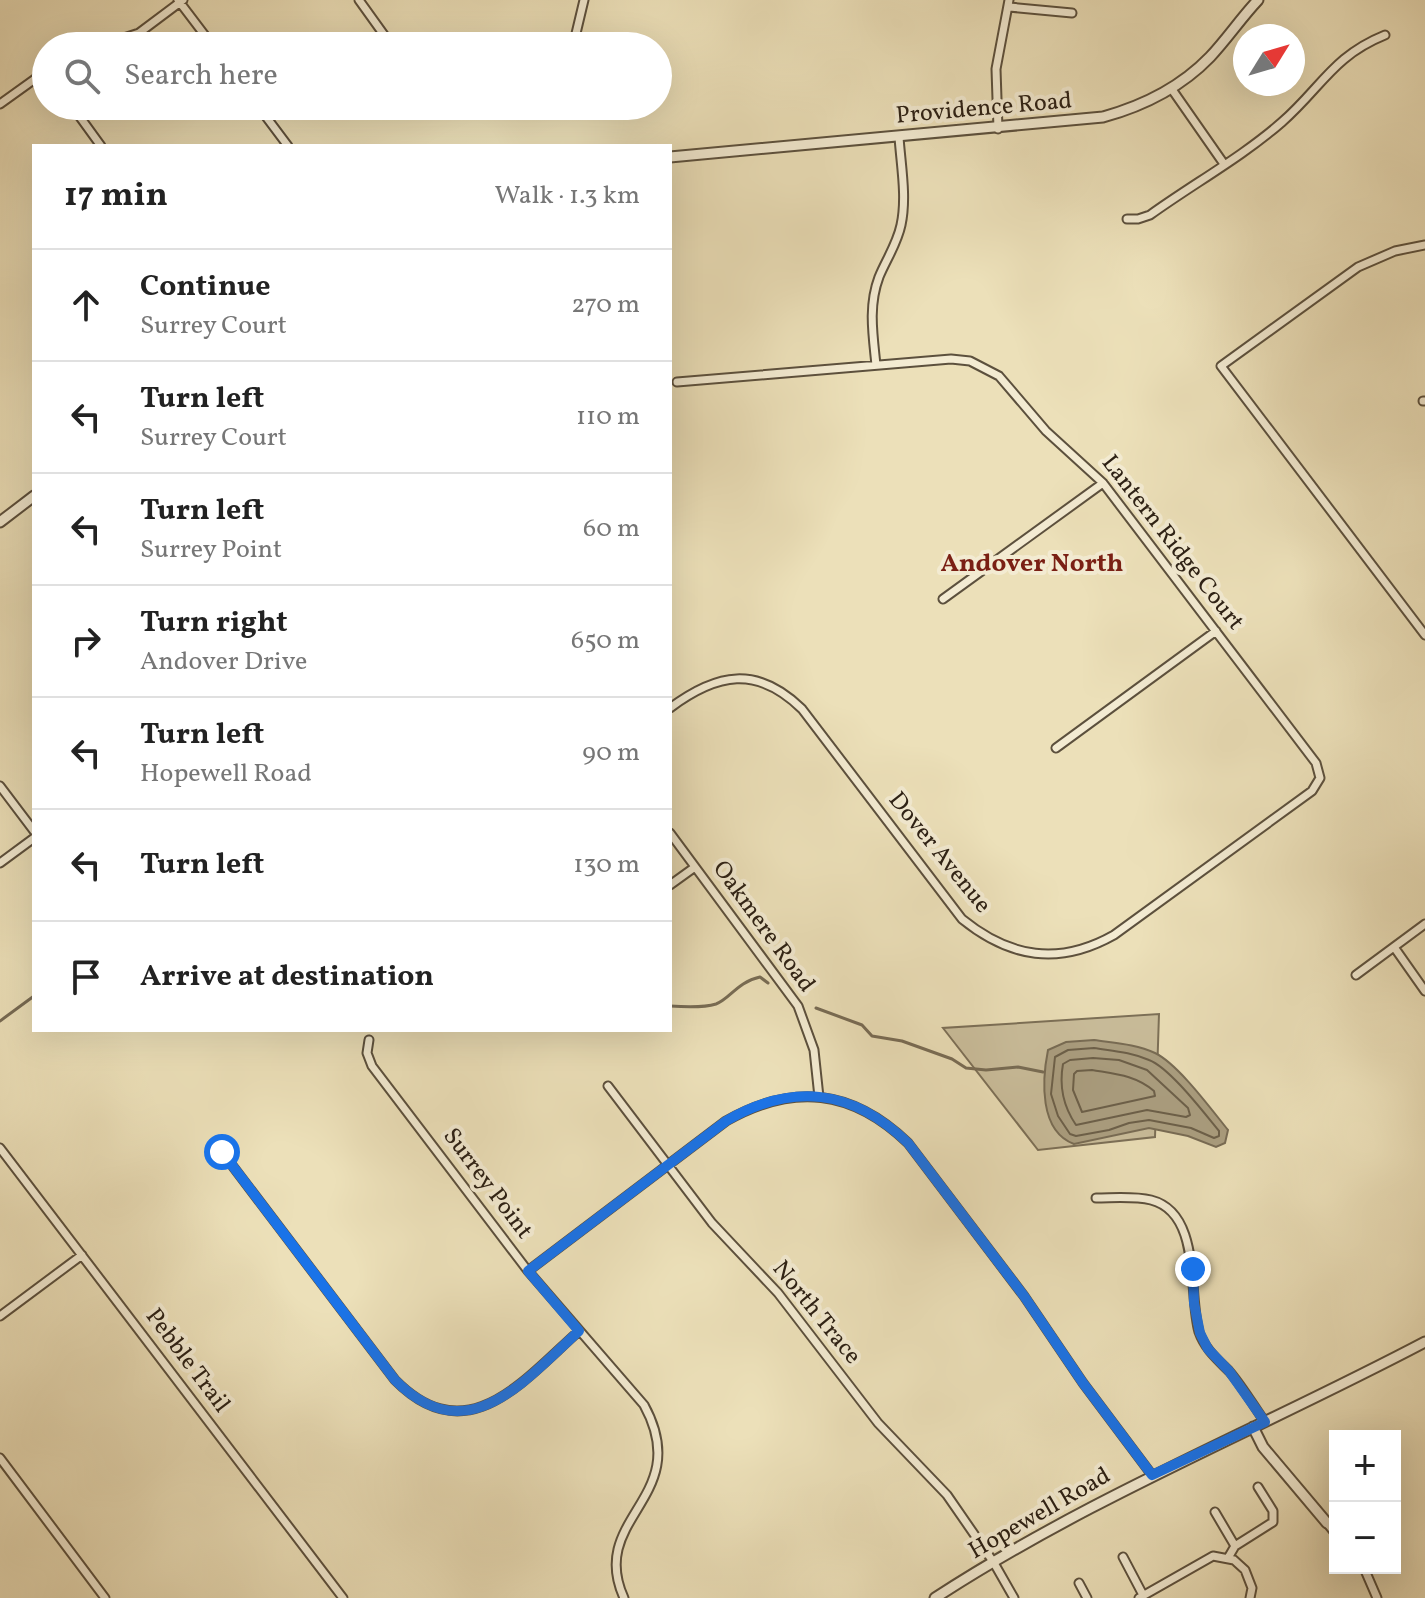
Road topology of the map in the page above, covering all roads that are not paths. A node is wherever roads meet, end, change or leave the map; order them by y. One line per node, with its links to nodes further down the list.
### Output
1 (359, 0): 9 (street)
2 (584, 0): 10 (street)
3 (1258, 0): 13 (street, Providence Road)
4 (180, 1): 7 (street); 8 (street)
5 (1009, 4): 6 (street); 17 (street)
6 (1072, 13)
7 (140, 32)
8 (203, 32)
9 (382, 32)
10 (576, 32)
11 (1385, 35): 22 (street)
12 (32, 81): 14 (street)
13 (1171, 88): 17 (street, Providence Road); 22 (street)
14 (0, 104)
15 (82, 120): 19 (street)
16 (268, 120): 20 (street)
17 (998, 129): 18 (street, Providence Road)
18 (899, 137): 21 (street, Providence Road); 25 (street)
19 (100, 144)
20 (286, 144)
21 (672, 157)
22 (1224, 164): 23 (street)
23 (1127, 219)
24 (1425, 245): 32 (street)
25 (876, 365): 26 (street, Lantern Ridge Court); 27 (street, Lantern Ridge Court)
26 (677, 382)
27 (1103, 483): 30 (street); 31 (street, Lantern Ridge Court)
28 (32, 498): 29 (street)
29 (0, 522)
30 (943, 599)
31 (1216, 631): 34 (street); 35 (street, Lantern Ridge Court)
32 (1425, 635)
33 (672, 707): 35 (street, Dover Avenue)
34 (1056, 748)
35 (1320, 778)
36 (0, 786): 37 (street)
37 (32, 828)
38 (672, 836): 41 (street, Oakmere Road)
39 (32, 839): 40 (street)
40 (0, 863)
41 (695, 867): 42 (street); 49 (street, Oakmere Road)
42 (672, 884)
43 (1425, 924): 44 (street)
44 (1394, 947): 45 (street); 46 (street)
45 (1356, 975)
46 (1425, 991)
47 (369, 1040): 55 (street, Surrey Point)
48 (608, 1086): 52 (street, North Trace)
49 (819, 1097): 52 (street); 62 (street)
50 (0, 1148): 54 (street, Pebble Trail)
51 (222, 1152): 57 (street)
52 (667, 1165): 55 (street); 70 (street, North Trace)
53 (1096, 1198): 59 (street)
54 (82, 1255): 56 (street); 75 (street, Pebble Trail)
55 (528, 1271): 57 (street, Surrey Point)
56 (0, 1316)
57 (579, 1331): 76 (street, Surrey Point)
58 (1425, 1342): 59 (street, Hopewell Road)
59 (1265, 1422): 60 (street, Hopewell Road)
60 (1253, 1427): 62 (street, Hopewell Road); 65 (street)
61 (0, 1458): 74 (street)
62 (1152, 1475): 70 (street, Hopewell Road)
63 (1258, 1487): 67 (street)
64 (1215, 1512): 67 (street)
65 (1327, 1523): 66 (street)
66 (1329, 1526)
67 (1235, 1546): 69 (street)
68 (1123, 1557): 73 (street)
69 (1228, 1558): 73 (street); 80 (street)
70 (994, 1563): 77 (street, Hopewell Road); 78 (street, North Trace)
71 (1367, 1574): 81 (street)
72 (1079, 1583): 79 (street)
73 (1141, 1597)
74 (105, 1598)
75 (343, 1598)
76 (624, 1598)
77 (935, 1598)
78 (1014, 1598)
79 (1087, 1598)
80 (1250, 1598)
81 (1377, 1598)

